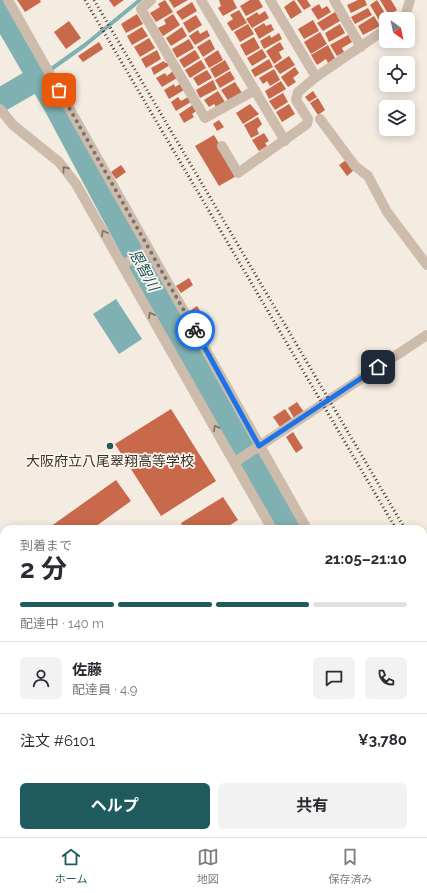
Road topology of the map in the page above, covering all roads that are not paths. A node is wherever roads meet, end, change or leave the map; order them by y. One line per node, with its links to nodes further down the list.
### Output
1 (8, 0): 16 (street)
2 (151, 0): 11 (street)
3 (201, 0): 11 (street)
4 (271, 0): 10 (street)
5 (334, 0): 9 (street)
6 (410, 0): 7 (street)
7 (407, 12)
8 (379, 33): 9 (street)
9 (361, 47): 10 (street)
10 (316, 77): 14 (street)
11 (255, 90): 14 (street)
12 (0, 109): 17 (street, one-way to 12)
13 (320, 119): 18 (street)
14 (285, 140): 15 (street)
15 (222, 146)
16 (146, 252): 17 (street); 20 (street)
17 (124, 264): 21 (street, one-way to 17)
18 (427, 265)
19 (427, 335): 20 (street)
20 (258, 446): 21 (street); 23 (street)
21 (237, 461): 22 (street)
22 (270, 525)
23 (305, 525)

